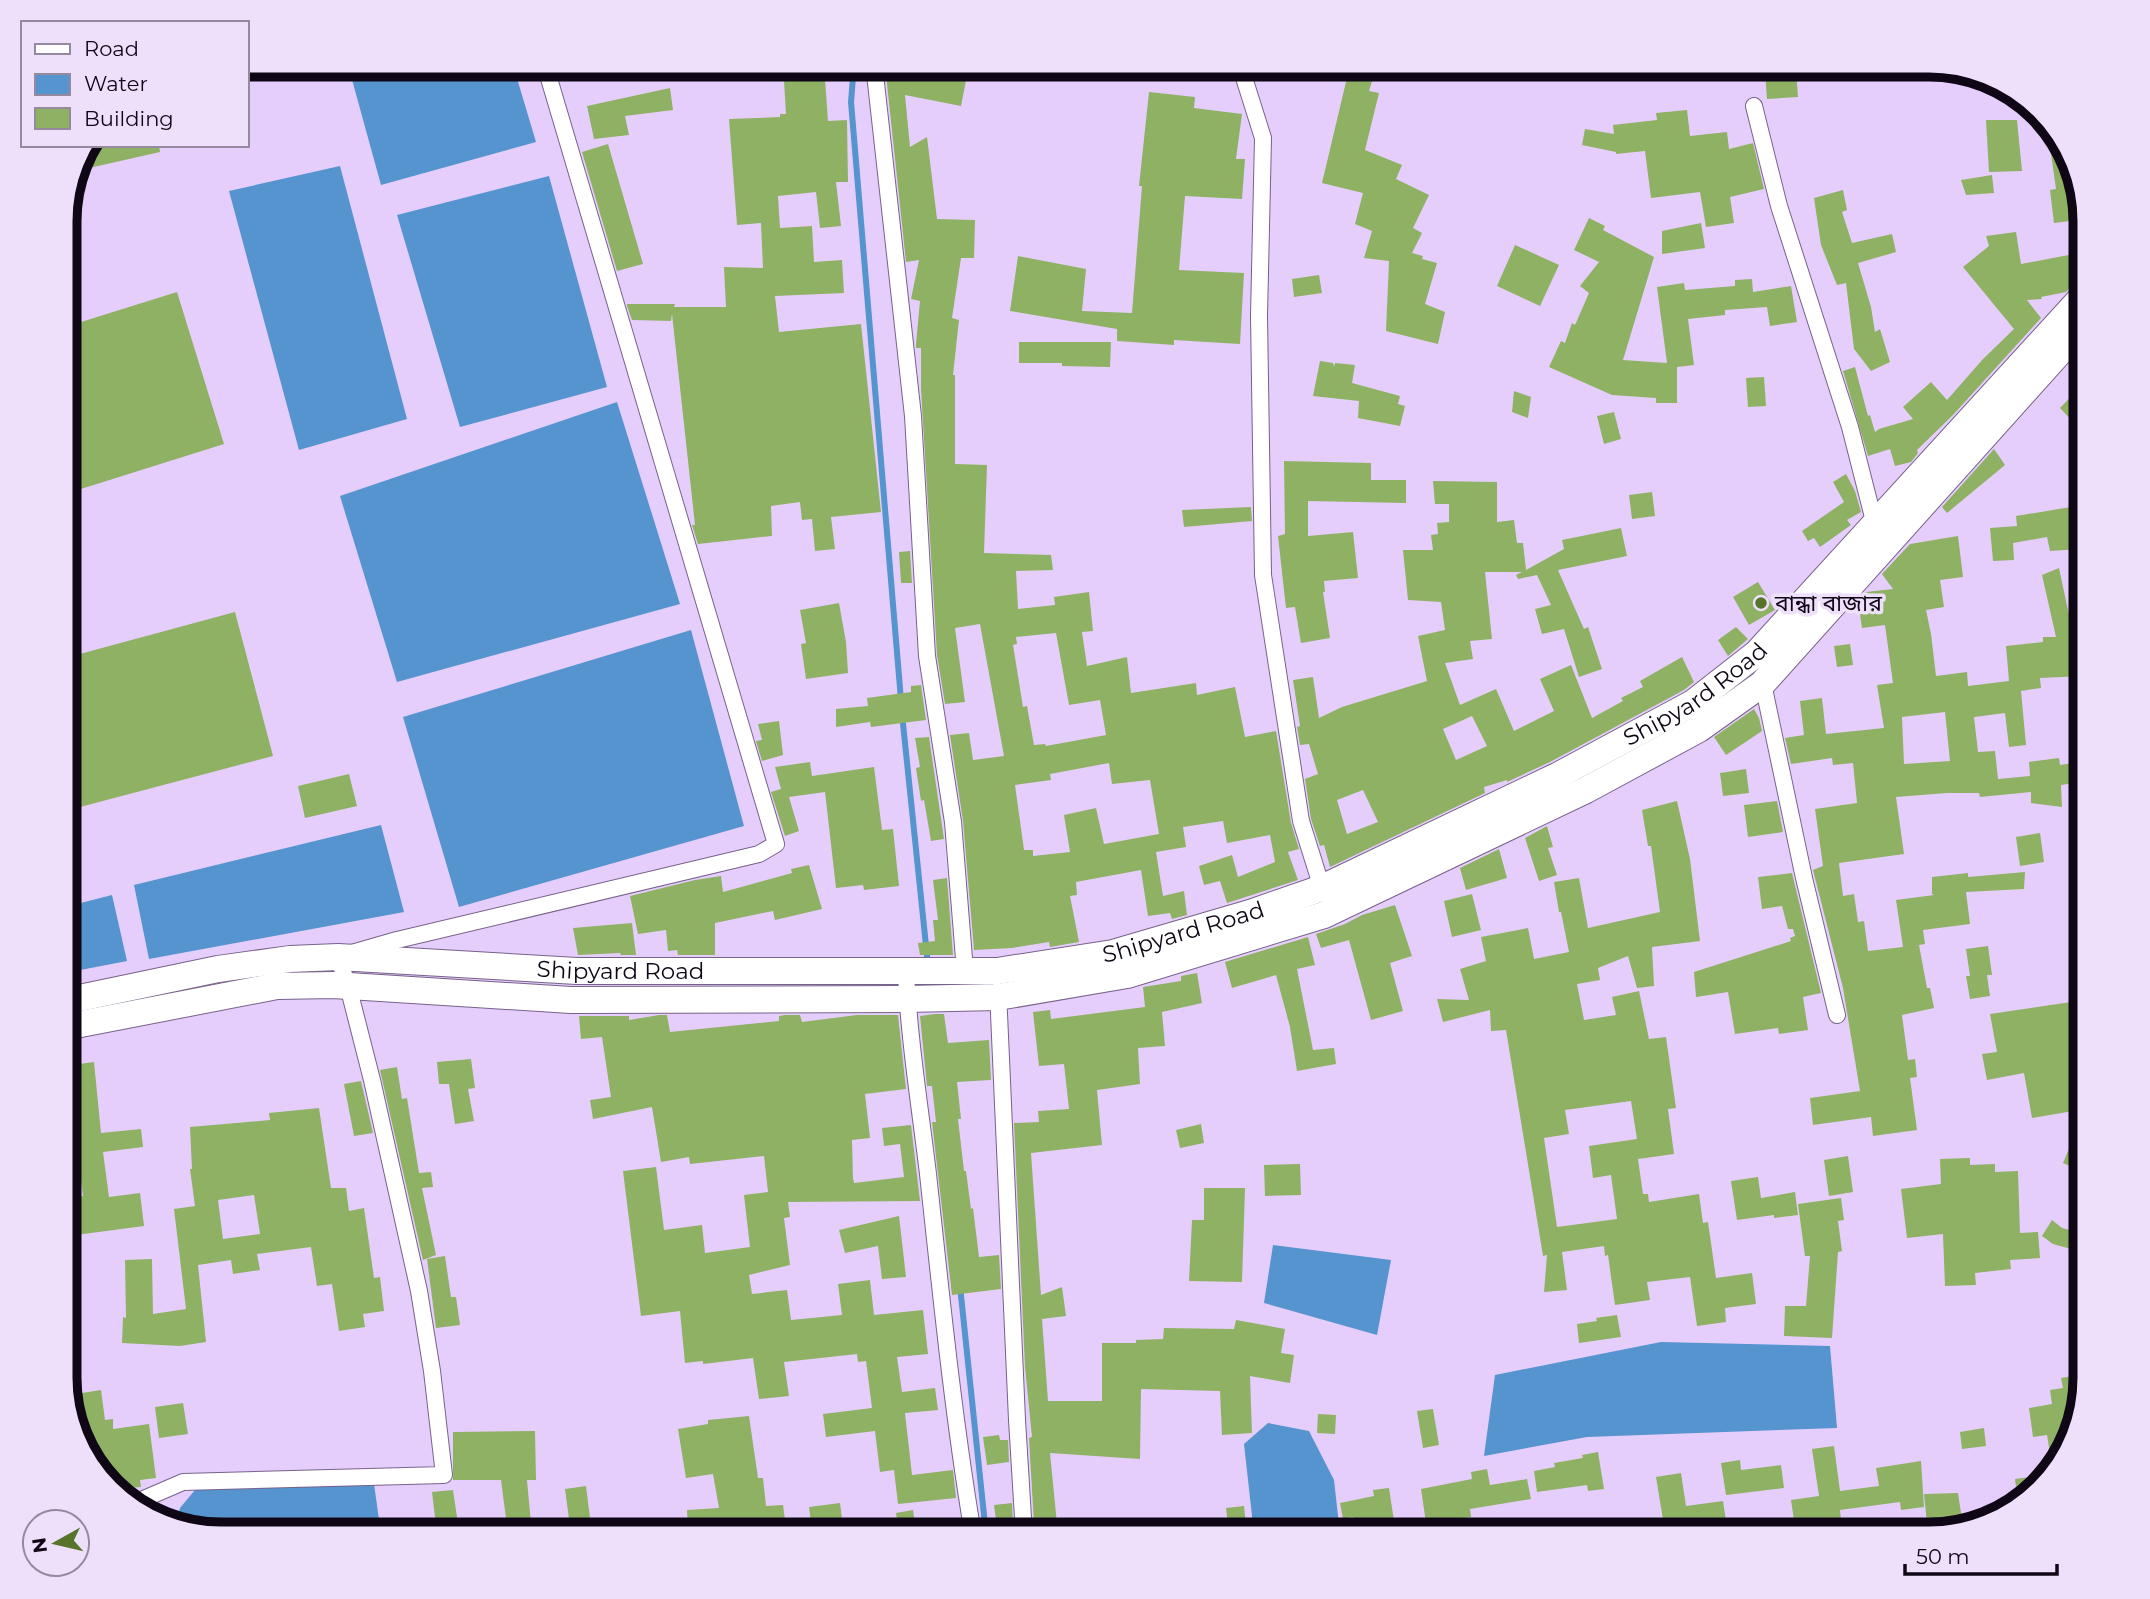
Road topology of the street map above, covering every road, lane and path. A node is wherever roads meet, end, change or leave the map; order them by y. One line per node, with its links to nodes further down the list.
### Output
1 (549, 77): 11 (street)
2 (875, 77): 12 (street)
3 (1244, 77): 10 (street)
4 (1754, 106): 7 (street)
5 (2073, 307): 7 (main road, Shipyard Road)
6 (2073, 337): 9 (main road, Shipyard Road)
7 (1875, 525): 8 (main road, Shipyard Road)
8 (1757, 653): 9 (street); 10 (main road, Shipyard Road)
9 (1762, 684): 14 (main road, Shipyard Road); 18 (street)
10 (1322, 888): 14 (main road, Shipyard Road)
11 (338, 957): 13 (main road, Shipyard Road); 15 (street); 16 (main road, Shipyard Road)
12 (965, 971): 13 (main road, Shipyard Road); 14 (main road, Shipyard Road)
13 (906, 972): 17 (street)
14 (998, 984): 17 (main road, Shipyard Road); 22 (street)
15 (348, 986): 17 (main road, Shipyard Road); 19 (main road, Shipyard Road); 20 (street)
16 (77, 998)
17 (907, 999): 21 (street)
18 (1837, 1015)
19 (77, 1025)
20 (143, 1499)
21 (970, 1522)
22 (1023, 1522)

